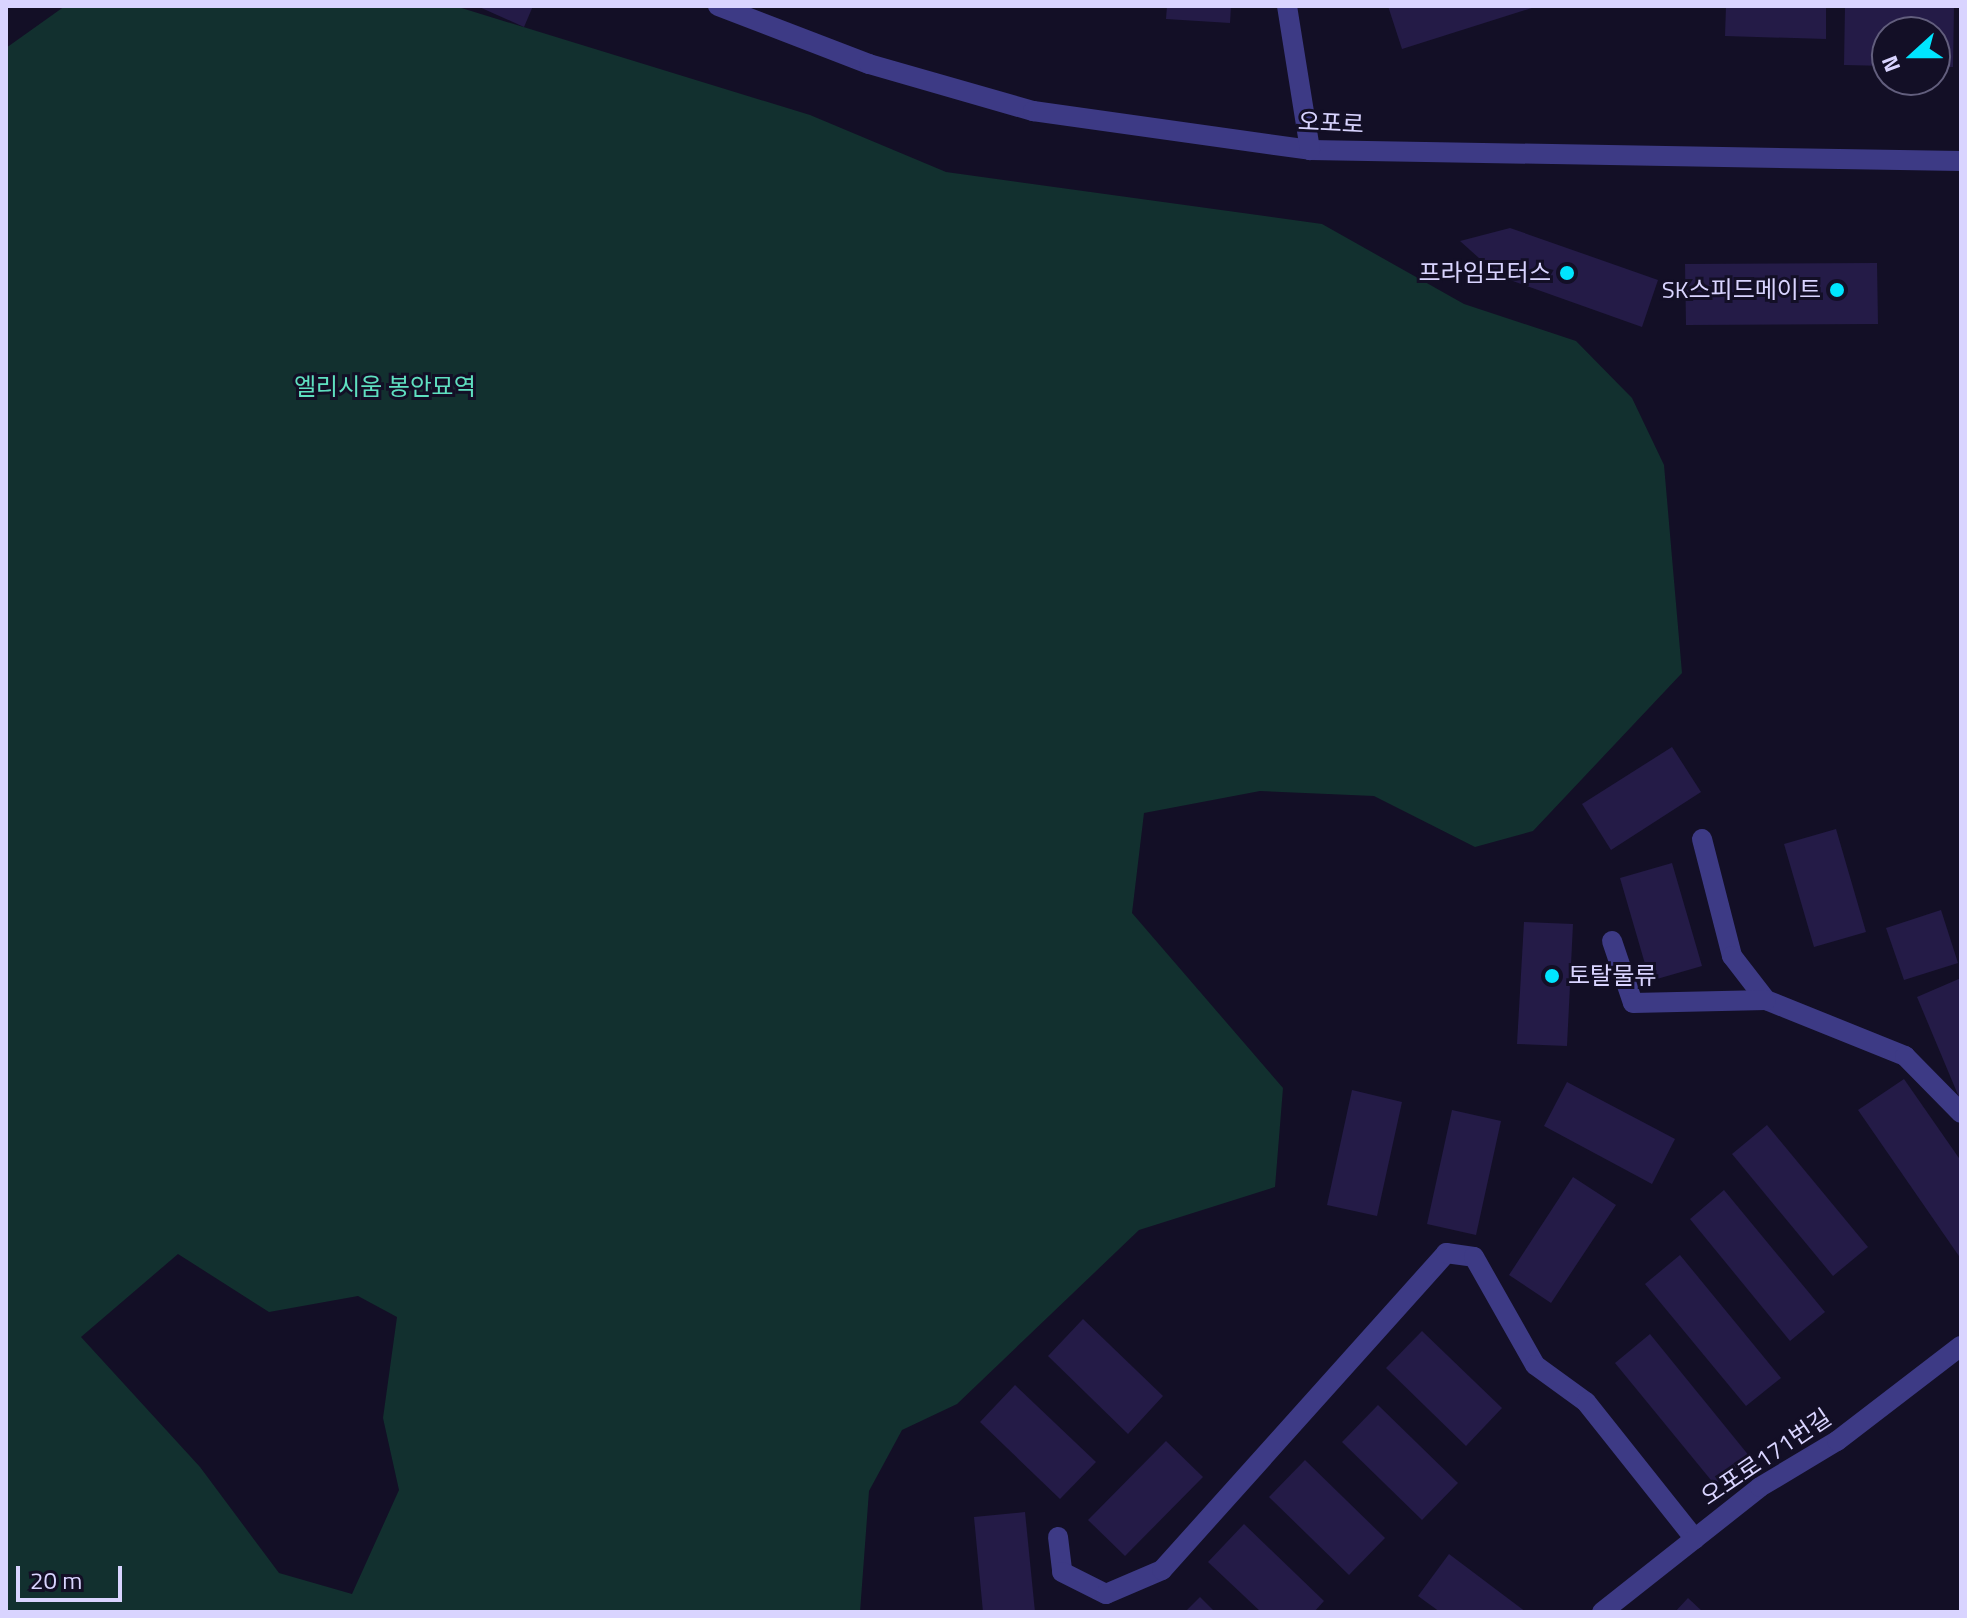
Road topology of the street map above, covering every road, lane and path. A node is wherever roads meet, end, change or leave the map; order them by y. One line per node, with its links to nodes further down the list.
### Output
1 (718, 6): 3 (street, 오포로)
2 (1287, 6): 3 (street)
3 (1310, 150): 4 (street, 오포로)
4 (1961, 161)
5 (1702, 839): 7 (street)
6 (1612, 941): 7 (street)
7 (1766, 1000): 8 (street)
8 (1961, 1113)
9 (1961, 1346): 11 (street, 오포로171번길)
10 (1058, 1537): 11 (street)
11 (1695, 1539): 12 (street, 오포로171번길)
12 (1602, 1612)

